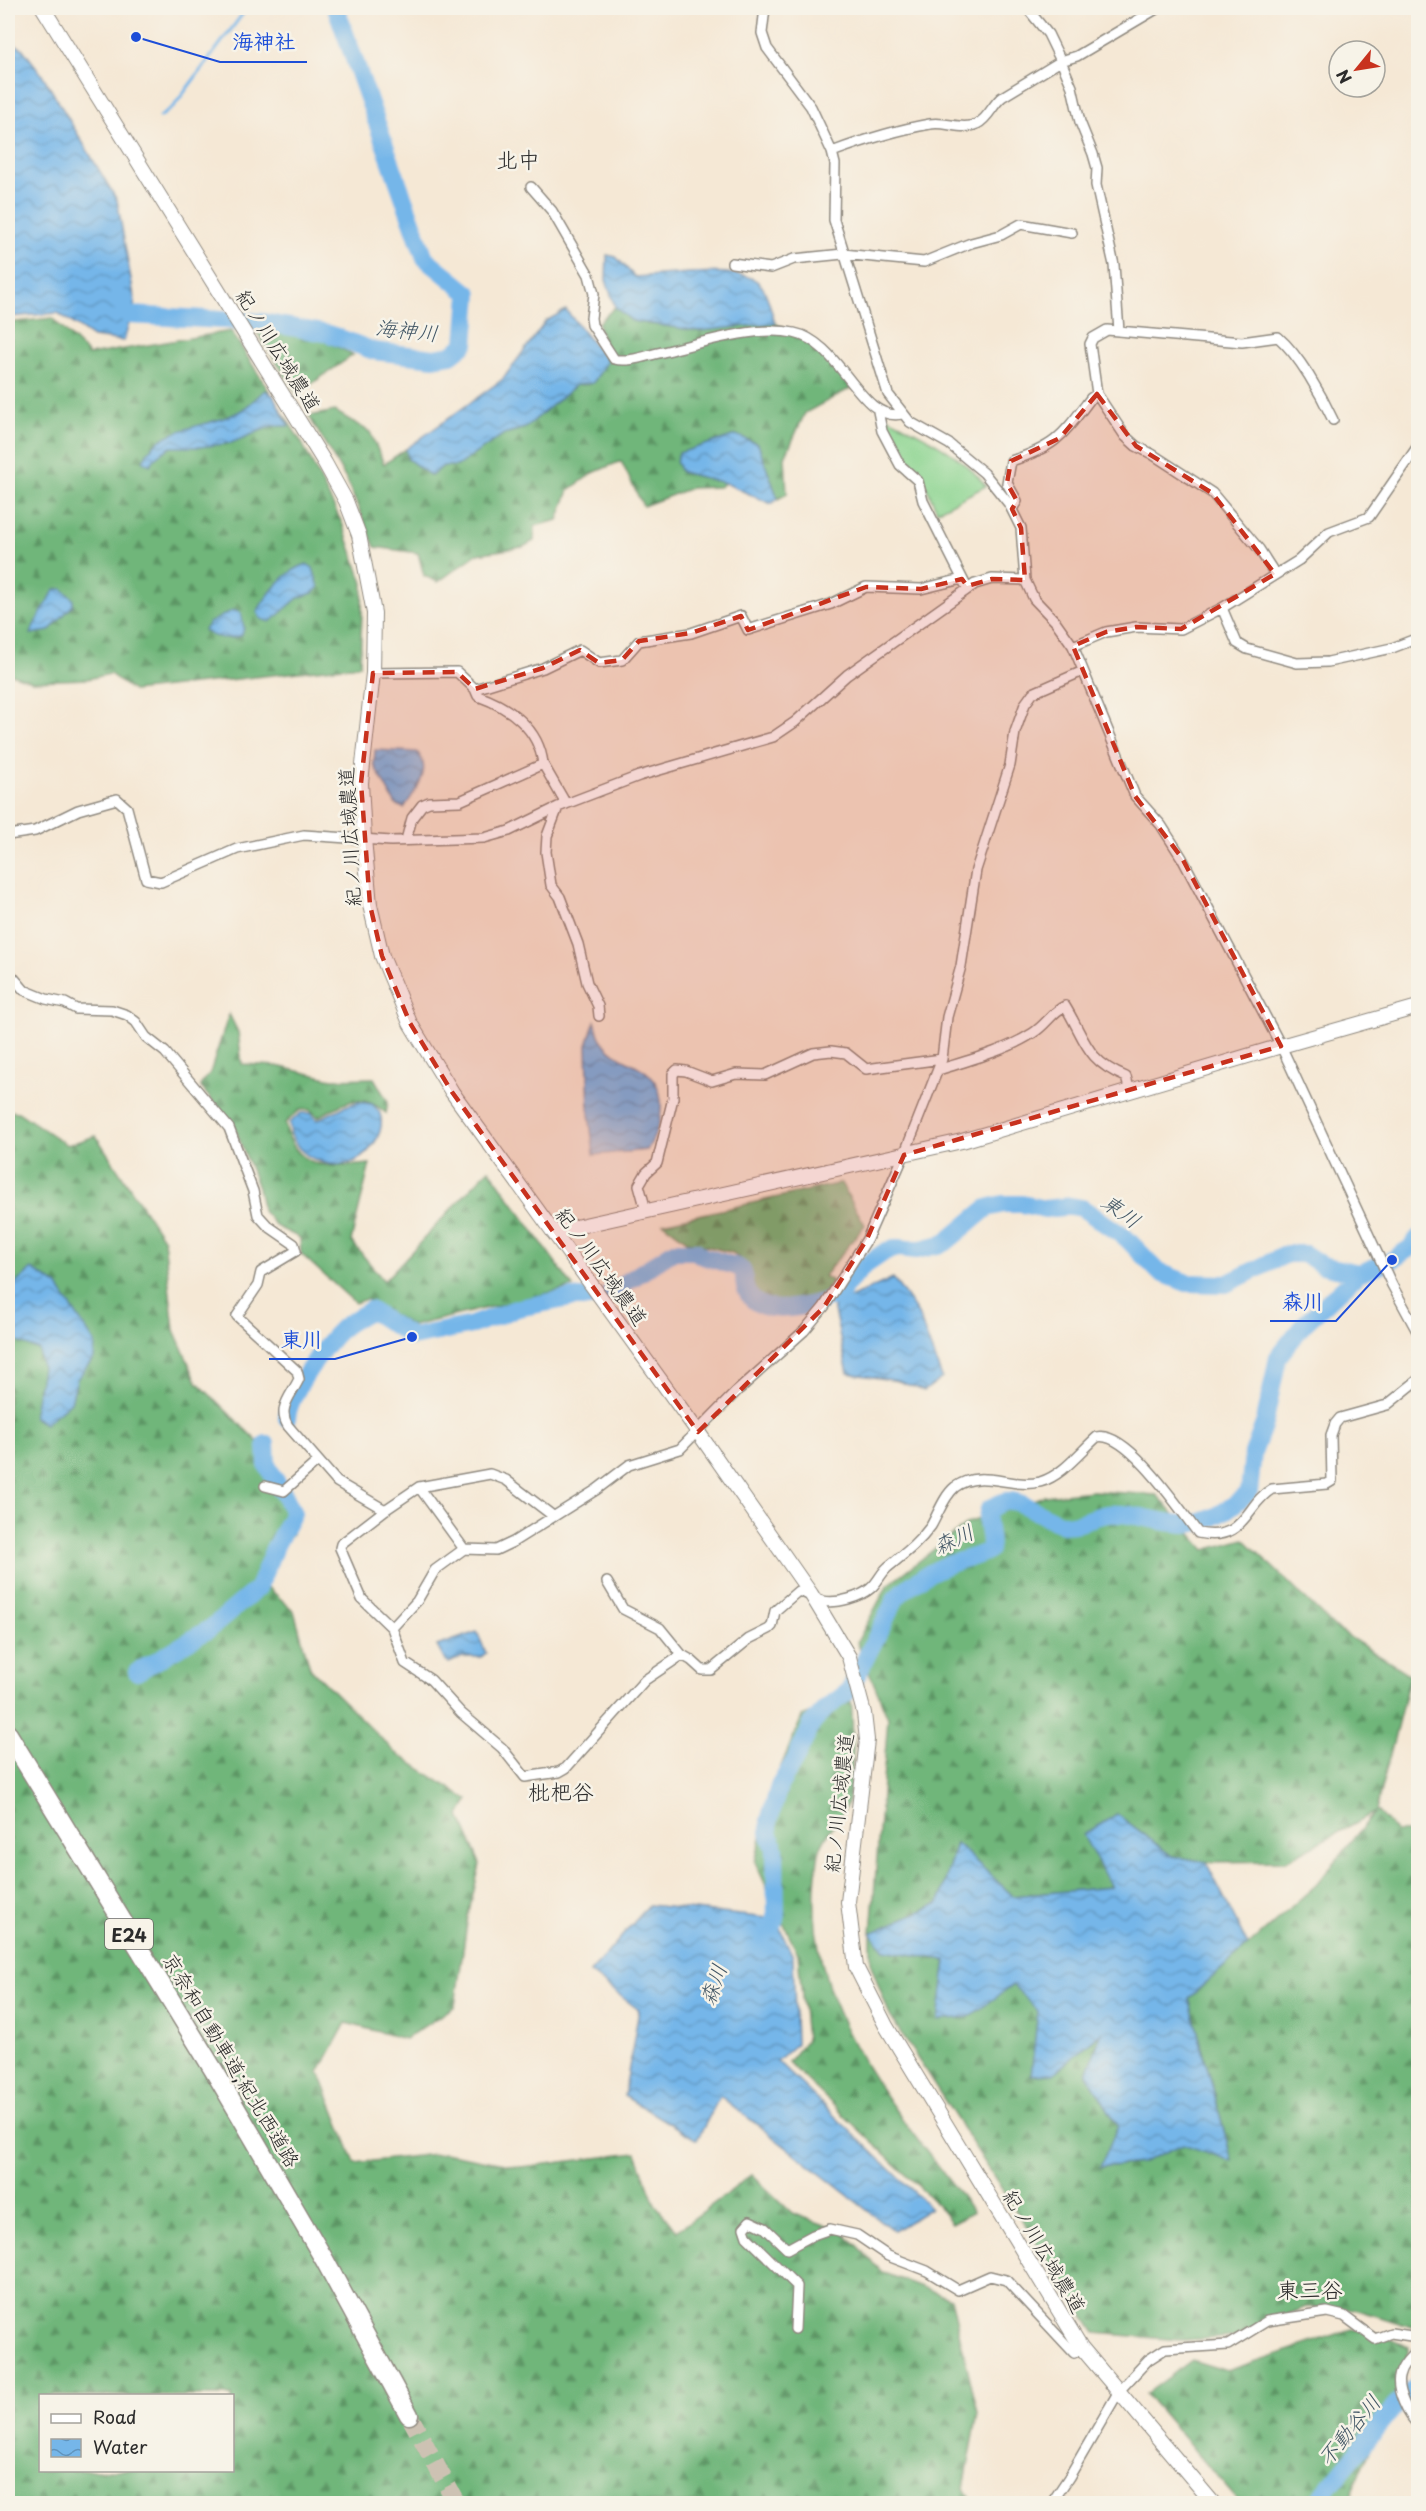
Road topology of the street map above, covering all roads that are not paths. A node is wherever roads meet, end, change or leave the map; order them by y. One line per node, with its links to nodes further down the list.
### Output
1 (43, 8): 26 (street, 紀ノ川広域農道)
2 (765, 8): 6 (street)
3 (1027, 8): 5 (street)
4 (1158, 8): 5 (street)
5 (1062, 61): 6 (street); 11 (street)
6 (832, 152): 9 (street)
7 (531, 187): 13 (street)
8 (1072, 233): 9 (street)
9 (843, 254): 10 (street); 14 (street)
10 (732, 263)
11 (1119, 331): 12 (street); 15 (street)
12 (1097, 394): 17 (street); 18 (street)
13 (878, 411): 14 (street); 19 (street)
14 (902, 414): 17 (street)
15 (1333, 420)
16 (1419, 446): 18 (street)
17 (1012, 509): 20 (street)
18 (1275, 574): 22 (street)
19 (962, 579): 21 (street); 27 (street)
20 (1025, 580): 21 (street); 24 (street)
21 (968, 588): 29 (street)
22 (1222, 609): 23 (street); 24 (street)
23 (1419, 638)
24 (1073, 646): 25 (street)
25 (1083, 670): 36 (street); 37 (street)
26 (373, 673): 27 (street); 31 (street, 紀ノ川広域農道)
27 (475, 689): 28 (street)
28 (543, 764): 29 (street); 32 (street)
29 (562, 805): 32 (street); 35 (street)
30 (8, 835): 31 (street)
31 (364, 838): 32 (street); 42 (street, 紀ノ川広域農道)
32 (405, 840)
33 (12, 976): 46 (street)
34 (1419, 1008): 36 (street)
35 (599, 1016)
36 (1281, 1046): 39 (street); 43 (street)
37 (942, 1059): 38 (street); 41 (street)
38 (938, 1070): 39 (street); 40 (street)
39 (1130, 1092): 40 (street)
40 (904, 1155): 41 (street); 45 (street)
41 (646, 1210): 42 (street)
42 (553, 1232): 45 (street, 紀ノ川広域農道)
43 (1419, 1332)
44 (1419, 1380): 53 (street)
45 (699, 1432): 50 (street); 53 (street, 紀ノ川広域農道)
46 (318, 1461): 47 (street); 49 (street)
47 (265, 1486)
48 (419, 1487): 49 (street); 50 (street); 51 (street)
49 (385, 1510): 54 (street)
50 (553, 1516): 51 (street)
51 (464, 1549): 54 (street)
52 (607, 1582): 55 (street)
53 (811, 1594): 55 (street); 59 (street, 紀ノ川広域農道)
54 (392, 1628): 55 (street)
55 (682, 1655)
56 (8, 1734): 62 (highway, 京奈和自動車道;紀北西道路 / E24)
57 (795, 2329): 59 (street)
58 (1419, 2337): 61 (street)
59 (1081, 2347): 61 (street, 紀ノ川広域農道)
60 (1419, 2350): 63 (street)
61 (1119, 2391): 64 (street); 65 (street, 紀ノ川広域農道)
62 (409, 2415)
63 (1419, 2424)
64 (1051, 2504)
65 (1214, 2504)

